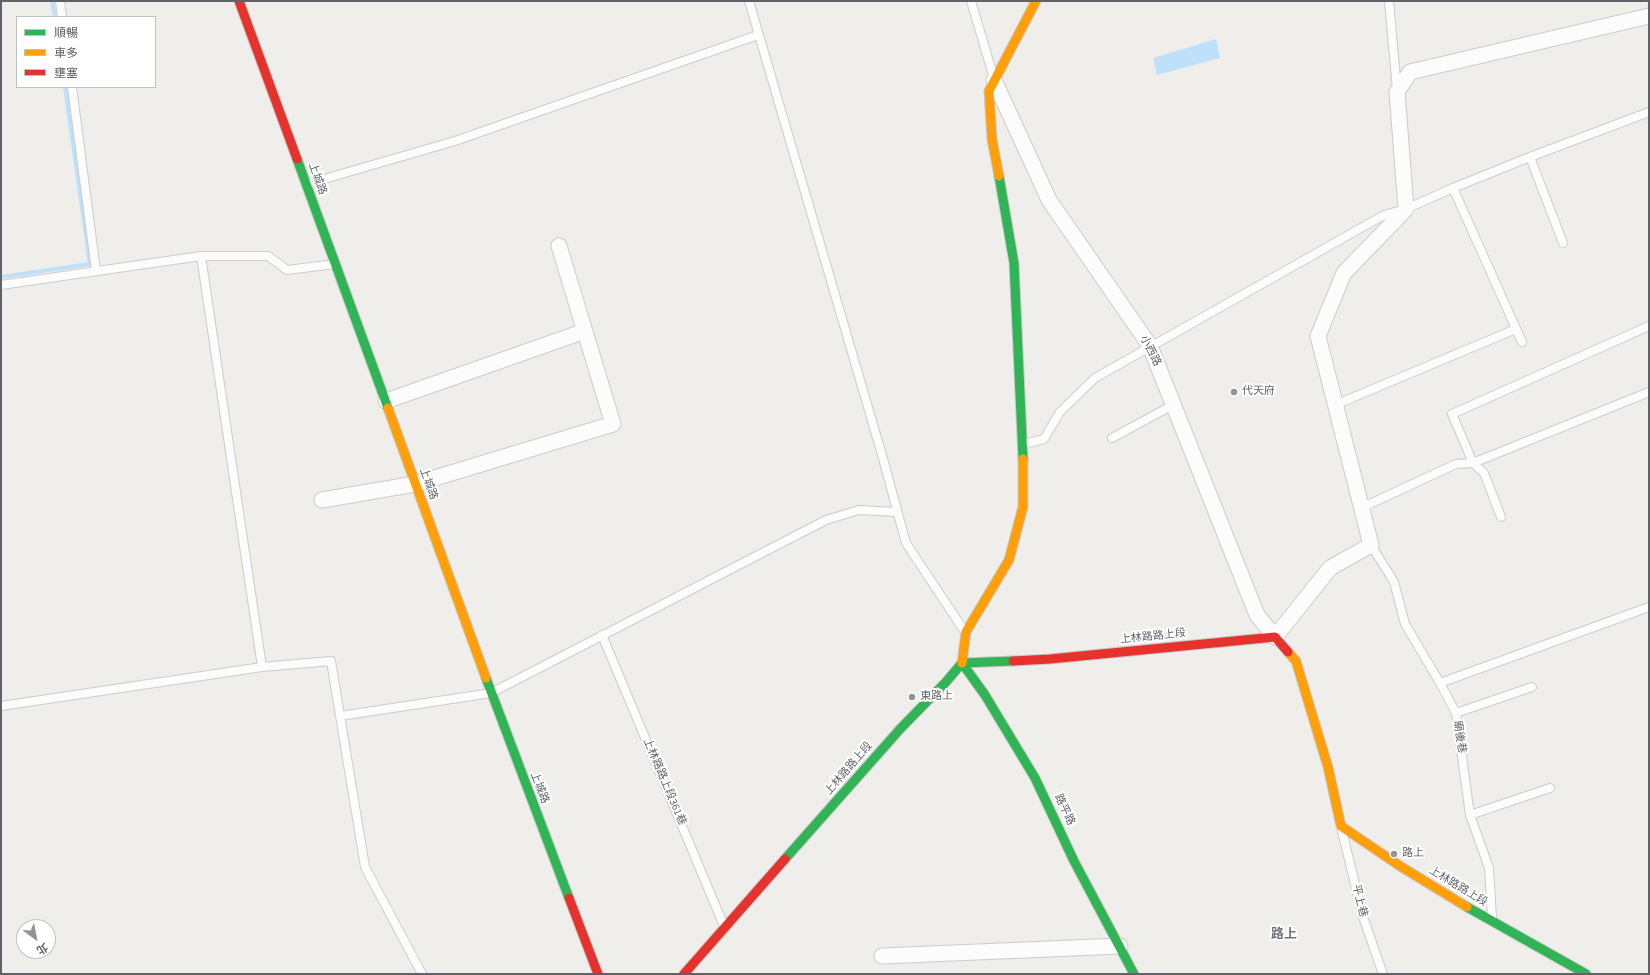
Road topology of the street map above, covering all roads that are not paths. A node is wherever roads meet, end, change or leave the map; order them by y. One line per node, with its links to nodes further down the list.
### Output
1 (60, 1): 7 (lane)
2 (239, 1): 15 (street, 上城路)
3 (749, 1): 9 (lane)
4 (971, 1): 10 (lane)
5 (1036, 1): 10 (street)
6 (1389, 1): 12 (lane)
7 (62, 16)
8 (1649, 16): 12 (street)
9 (758, 35): 15 (lane); 39 (lane)
10 (994, 80): 28 (street, 小西路); 34 (street)
11 (72, 88): 22 (lane)
12 (1397, 92): 17 (street)
13 (1649, 112): 14 (lane)
14 (1530, 157): 16 (lane); 18 (lane)
15 (306, 184): 21 (street, 上城路)
16 (1453, 188): 17 (lane); 27 (lane)
17 (1406, 209): 28 (lane); 32 (street)
18 (1563, 243)
19 (559, 246): 25 (street)
20 (201, 256): 21 (lane); 22 (lane); 47 (lane)
21 (336, 264): 30 (street, 上城路)
22 (96, 271): 23 (lane)
23 (1, 285)
24 (1649, 326): 35 (lane)
25 (585, 331): 30 (street); 36 (street)
26 (1511, 331): 32 (lane)
27 (1522, 342)
28 (1150, 346): 31 (street, 小西路); 34 (lane)
29 (1649, 392): 35 (lane)
30 (386, 401): 36 (street, 上城路)
31 (1173, 405): 33 (lane); 45 (street, 小西路)
32 (1335, 405): 38 (street)
33 (1112, 438)
34 (1023, 444): 43 (street)
35 (1473, 463): 38 (lane); 40 (lane)
36 (415, 484): 37 (street); 50 (street, 上城路)
37 (322, 500)
38 (1361, 508): 41 (street)
39 (898, 512): 43 (lane); 44 (lane)
40 (1501, 517)
41 (1371, 545): 45 (street); 48 (lane, 廟後巷)
42 (1649, 607): 48 (lane)
43 (966, 632): 46 (street)
44 (602, 635): 50 (lane); 58 (lane, 上林路路上段361巷)
45 (1275, 637): 46 (street, 上林路路上段); 56 (street)
46 (962, 663): 58 (street, 上林路路上段); 59 (street, 路平路)
47 (262, 667): 51 (lane); 53 (lane)
48 (1440, 683): 52 (lane, 廟後巷)
49 (1532, 687): 52 (lane)
50 (491, 692): 53 (lane); 62 (street, 上城路)
51 (1, 706)
52 (1456, 713): 55 (lane, 廟後巷)
53 (340, 716): 61 (lane)
54 (1550, 788): 55 (lane)
55 (1470, 815): 57 (lane, 廟後巷)
56 (1341, 826): 57 (street, 上林路路上段); 65 (lane, 平上巷)
57 (1492, 922): 66 (street, 上林路路上段)
58 (725, 928): 63 (street, 上林路路上段)
59 (1120, 946): 60 (street); 64 (street, 路平路)
60 (882, 956)
61 (422, 974)
62 (598, 974)
63 (684, 974)
64 (1134, 974)
65 (1383, 974)
66 (1586, 974)

